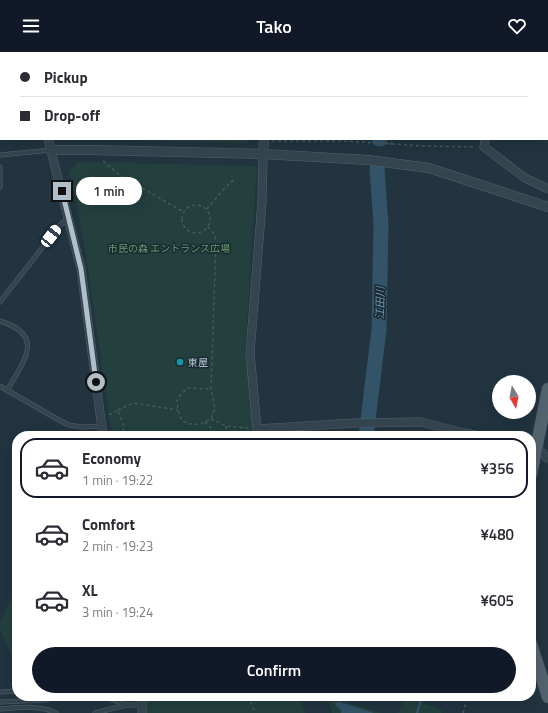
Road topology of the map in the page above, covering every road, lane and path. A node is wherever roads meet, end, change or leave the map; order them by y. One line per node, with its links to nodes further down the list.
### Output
1 (48, 140): 7 (street)
2 (264, 140): 4 (path); 8 (street)
3 (392, 140): 6 (path)
4 (372, 143): 6 (path)
5 (484, 143): 6 (path); 14 (street)
6 (391, 145)
7 (50, 150): 8 (street); 9 (lane); 18 (street)
8 (263, 154): 15 (street); 38 (street)
9 (0, 155)
10 (103, 161): 17 (path)
11 (0, 167): 13 (lane)
12 (234, 180): 16 (path)
13 (0, 187)
14 (548, 188)
15 (548, 207)
16 (206, 209): 17 (path); 19 (path)
17 (184, 212): 19 (path)
18 (69, 218): 20 (lane); 31 (street)
19 (208, 227): 23 (path)
20 (0, 302)
21 (0, 321): 25 (lane)
22 (0, 386): 25 (lane)
23 (211, 389): 27 (path); 29 (path)
24 (548, 389): 41 (main road)
25 (7, 391): 31 (lane)
26 (118, 410): 27 (path); 28 (path); 34 (path)
27 (178, 410): 30 (path)
28 (108, 415)
29 (211, 419): 30 (path); 32 (path)
30 (205, 422): 35 (path)
31 (102, 426): 33 (street)
32 (226, 426): 36 (path); 37 (path)
33 (103, 431)
34 (123, 431)
35 (213, 431)
36 (226, 431)
37 (254, 431)
38 (259, 431)
39 (270, 431): 40 (street)
40 (459, 431)
41 (536, 434)
42 (536, 448): 43 (street)
43 (548, 459)
44 (536, 660): 47 (main road)
45 (12, 691): 46 (lane)
46 (0, 692)
47 (548, 697)
48 (23, 701): 52 (lane)
49 (116, 701): 53 (lane)
50 (251, 701): 58 (path)
51 (467, 701): 59 (path)
52 (0, 702)
53 (126, 705): 55 (lane); 57 (lane)
54 (0, 709): 56 (lane)
55 (143, 709)
56 (56, 713)
57 (95, 713)
58 (255, 713)
59 (463, 713)

